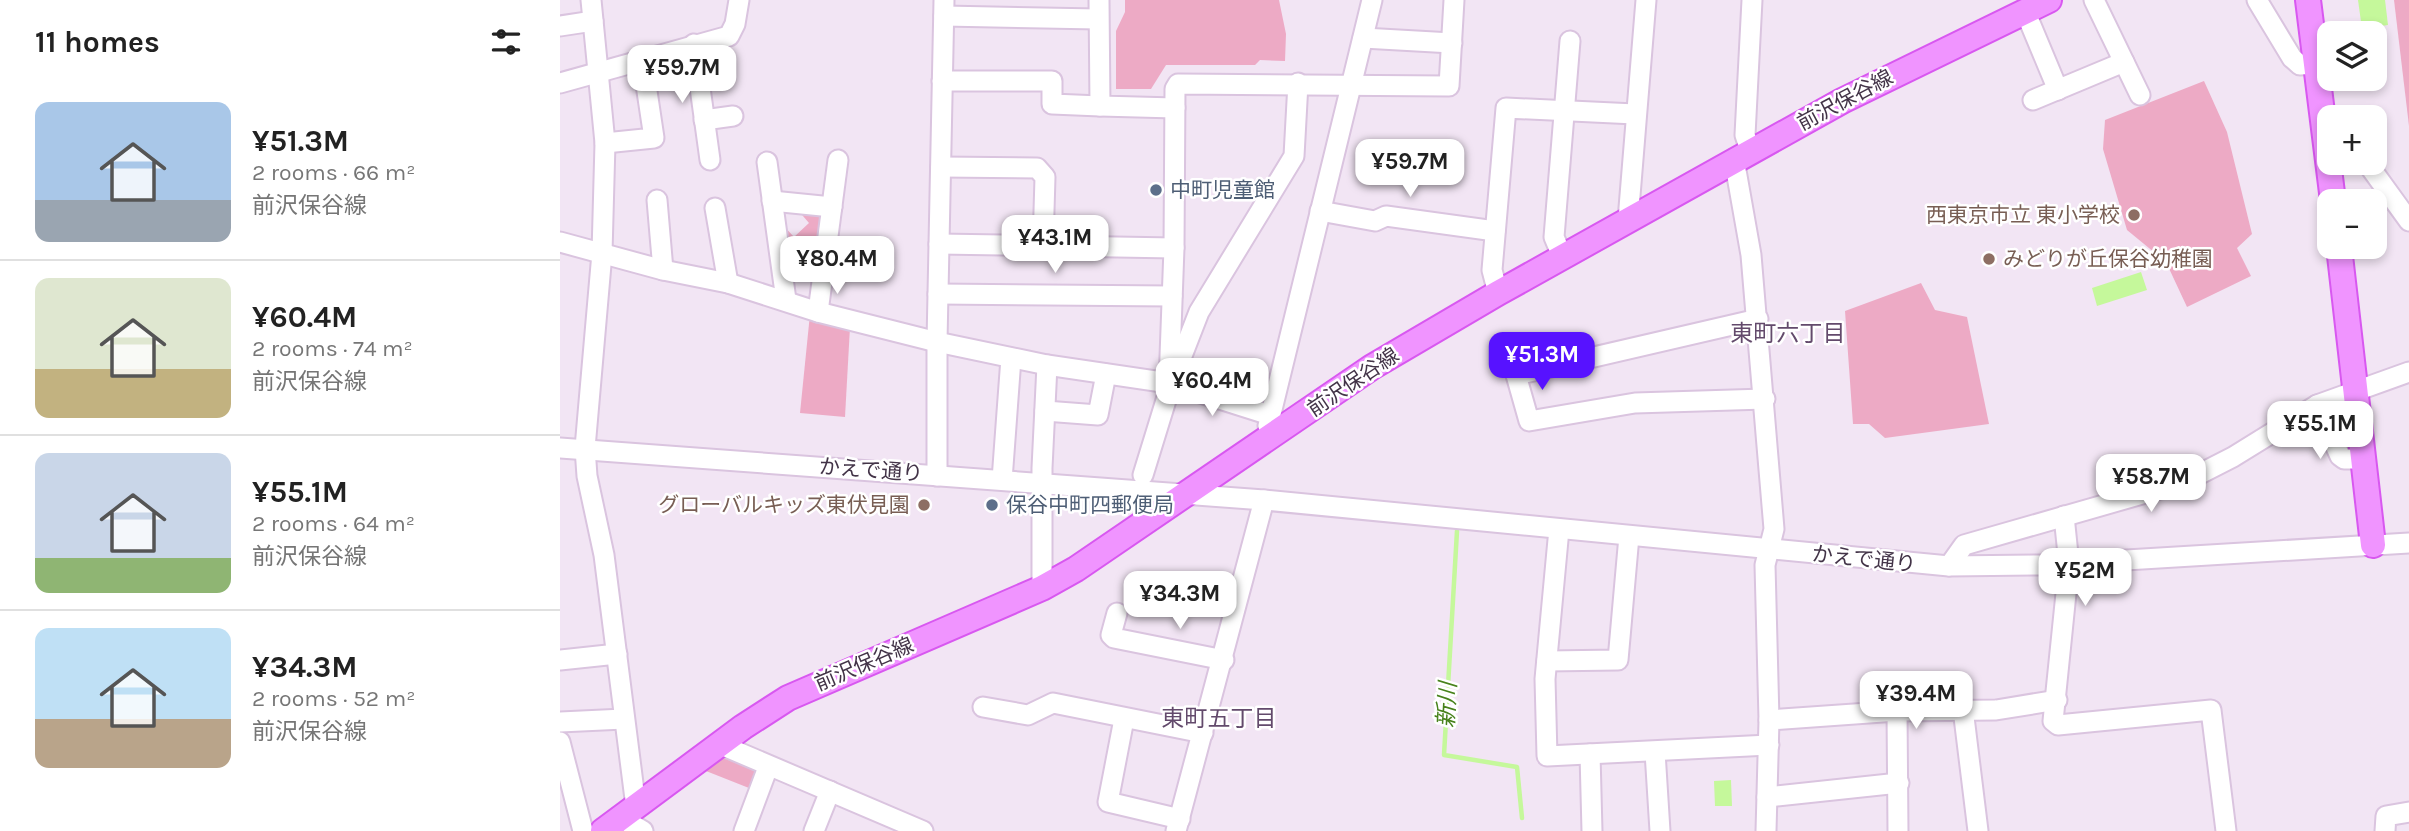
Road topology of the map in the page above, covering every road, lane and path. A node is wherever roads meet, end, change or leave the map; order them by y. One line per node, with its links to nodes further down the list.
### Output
1 (591, 0): 14 (street)
2 (739, 0): 19 (street)
3 (1372, 0): 16 (street)
4 (1454, 0): 18 (street)
5 (1646, 0): 35 (street)
6 (1752, 0): 39 (street)
7 (2049, 0): 13 (main road, 前沢保谷線)
8 (2094, 0): 21 (street)
9 (2258, 0): 22 (street)
10 (2308, 0): 22 (main road)
11 (944, 8): 12 (street); 24 (street)
12 (1099, 9): 32 (street)
13 (2025, 11): 28 (street); 39 (main road, 前沢保谷線)
14 (593, 21): 15 (street); 23 (street)
15 (560, 26)
16 (1363, 38): 18 (street); 27 (street)
17 (1570, 41): 34 (street)
18 (1452, 43): 27 (street)
19 (694, 44): 20 (street); 37 (street)
20 (642, 58): 23 (street); 38 (street)
21 (2124, 62): 28 (street); 29 (street)
22 (2316, 64): 31 (main road)
23 (600, 74): 25 (street); 38 (street)
24 (942, 81): 32 (street); 43 (street)
25 (560, 83)
26 (1298, 83): 27 (street); 33 (street); 73 (street)
27 (1350, 85): 49 (street)
28 (2058, 90): 30 (street)
29 (2140, 94)
30 (2033, 100)
31 (2323, 105)
32 (1100, 106): 33 (street)
33 (1175, 108): 56 (street)
34 (1564, 110): 35 (street); 52 (street); 58 (street)
35 (1635, 114): 50 (street)
36 (733, 116): 37 (street)
37 (704, 120): 40 (street)
38 (605, 142): 57 (street)
39 (1742, 155): 50 (main road, 前沢保谷線); 67 (street)
40 (710, 160)
41 (838, 160): 47 (street)
42 (767, 162): 46 (street)
43 (941, 167): 54 (street); 55 (street)
44 (2376, 175): 51 (street)
45 (657, 200): 60 (street)
46 (772, 201): 47 (street); 65 (street)
47 (832, 207): 66 (street)
48 (715, 208): 61 (street)
49 (1320, 211): 52 (street); 78 (street)
50 (1628, 220): 58 (main road, 前沢保谷線)
51 (2409, 221)
52 (1495, 231): 62 (street)
53 (560, 242): 57 (street)
54 (939, 244): 55 (street); 63 (street)
55 (1044, 245): 56 (street)
56 (1174, 248): 64 (street)
57 (602, 253): 60 (street); 81 (street)
58 (1562, 256): 62 (main road, 前沢保谷線)
59 (2341, 259): 74 (main road)
60 (663, 270): 61 (street)
61 (729, 284): 65 (street)
62 (1498, 293): 79 (main road, 前沢保谷線)
63 (938, 294): 64 (street); 68 (street)
64 (1172, 296): 73 (street)
65 (786, 300): 66 (street)
66 (818, 312): 68 (street)
67 (1758, 319): 75 (street); 75 (street)
68 (937, 342): 69 (street); 83 (street)
69 (1011, 358): 70 (street); 85 (street)
70 (1047, 365): 72 (street); 77 (street)
71 (2409, 372): 74 (street)
72 (1106, 374): 73 (street); 77 (street)
73 (1170, 384): 78 (street); 84 (street)
74 (2357, 390): 76 (street); 82 (main road)
75 (1765, 399): 94 (street)
76 (2317, 405): 82 (street); 89 (street)
77 (1045, 411): 86 (street)
78 (1269, 415): 79 (street)
79 (1266, 441): 87 (main road, 前沢保谷線)
80 (560, 448): 81 (street, かえで通り)
81 (585, 448): 83 (street, かえで通り); 99 (street)
82 (2364, 459): 93 (main road)
83 (937, 475): 85 (street, かえで通り)
84 (1143, 475)
85 (1002, 480): 86 (street, かえで通り)
86 (1041, 483): 87 (street, かえで通り); 97 (street)
87 (1183, 494): 88 (street, かえで通り); 97 (main road, 前沢保谷線)
88 (1264, 500): 90 (street, かえで通り); 101 (street)
89 (2064, 516): 95 (street); 96 (street)
90 (1559, 529): 91 (street, かえで通り); 102 (street)
91 (1629, 536): 94 (street, かえで通り); 102 (street)
92 (2409, 542): 93 (street, かえで通り)
93 (2373, 545): 95 (street, かえで通り)
94 (1768, 549): 96 (street, かえで通り); 109 (street)
95 (2069, 564): 96 (street, かえで通り); 103 (street)
96 (1949, 566)
97 (1042, 589): 113 (main road, 前沢保谷線)
98 (1117, 613): 101 (street)
99 (617, 654): 100 (street); 107 (street)
100 (560, 660)
101 (1224, 660): 111 (street)
102 (1548, 661): 116 (street)
103 (2056, 700): 105 (street); 135 (street)
104 (983, 707): 108 (street)
105 (1963, 709): 106 (street); 134 (street)
106 (1897, 711): 109 (street); 118 (street)
107 (624, 719): 110 (street); 122 (street)
108 (1124, 719): 111 (street); 124 (street)
109 (1769, 720): 114 (street)
110 (560, 722)
111 (1203, 733): 124 (street)
112 (560, 741): 125 (street)
113 (719, 744): 117 (street); 122 (main road, 前沢保谷線)
114 (1769, 745): 115 (street); 120 (street)
115 (1655, 752): 116 (street); 131 (street)
116 (1590, 754): 130 (street)
117 (768, 767): 119 (street); 127 (street)
118 (1899, 783): 120 (street); 133 (street)
119 (830, 791): 123 (street); 128 (street)
120 (1767, 797): 132 (street)
121 (2409, 812): 136 (street)
122 (620, 819): 126 (street)
123 (892, 825): 129 (street)
124 (1178, 825)
125 (583, 831)
126 (643, 831)
127 (744, 831)
128 (814, 831)
129 (923, 831)
130 (1592, 831)
131 (1660, 831)
132 (1766, 831)
133 (1898, 831)
134 (1978, 831)
135 (2226, 831)
136 (2385, 831)

